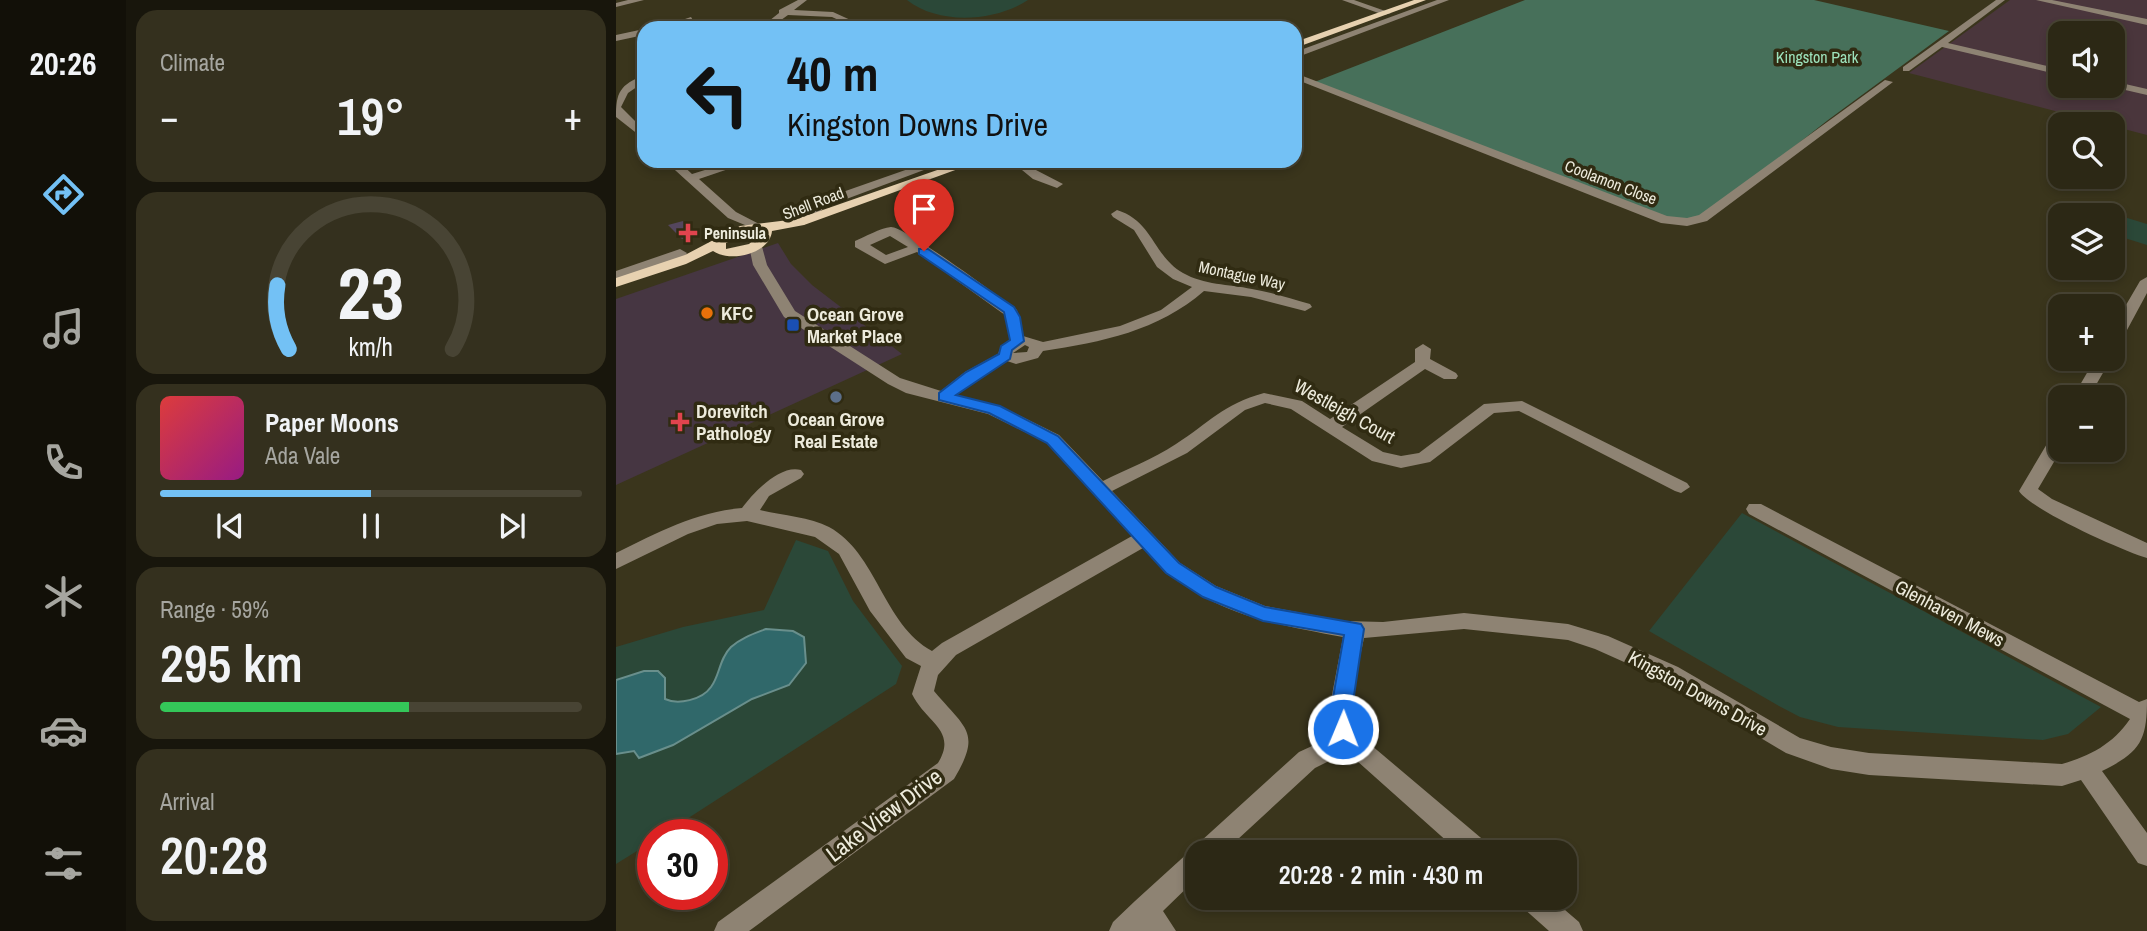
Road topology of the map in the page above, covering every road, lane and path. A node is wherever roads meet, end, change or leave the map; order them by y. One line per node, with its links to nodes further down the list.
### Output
1 (640, 0): 8 (street)
2 (803, 0): 9 (street)
3 (1346, 0): 10 (street)
4 (1422, 0): 10 (main road)
5 (1446, 0): 20 (street)
6 (2001, 0): 19 (street)
7 (2040, 0): 15 (street)
8 (616, 5)
9 (782, 12): 13 (street); 14 (street)
10 (1387, 13): 18 (main road)
11 (691, 20): 12 (street)
12 (687, 21)
13 (772, 21)
14 (847, 21)
15 (2147, 22)
16 (637, 34): 17 (street)
17 (616, 38)
18 (1302, 43)
19 (1941, 44): 21 (street); 22 (street)
20 (1302, 52)
21 (1906, 69)
22 (2048, 69)
23 (1302, 79): 25 (street, Coolamon Close)
24 (637, 82): 27 (street)
25 (1888, 82)
26 (616, 85): 27 (street)
27 (631, 85): 30 (street)
28 (2125, 87): 29 (street)
29 (2147, 93)
30 (616, 107)
31 (616, 107): 32 (street)
32 (637, 130)
33 (679, 168): 38 (street)
34 (723, 168): 38 (street)
35 (922, 168): 43 (street, Shell Road)
36 (954, 168): 40 (main road, Shell Road)
37 (1028, 168): 39 (street)
38 (690, 178): 42 (street)
39 (1057, 184)
40 (873, 197): 43 (main road, Shell Road); 44 (main road, Shell Road)
41 (1117, 214): 52 (street, Montague Way)
42 (732, 215): 44 (street); 45 (street)
43 (800, 222): 44 (main road, Shell Road)
44 (761, 235): 45 (main road); 45 (main road); 48 (street, Kingston Downs Drive)
45 (725, 247): 48 (street); 51 (main road); 53 (main road)
46 (916, 248): 56 (street)
47 (680, 253): 49 (street)
48 (760, 265): 60 (street, Kingston Downs Drive)
49 (616, 276)
50 (2147, 281): 55 (street)
51 (616, 283)
52 (1202, 286): 54 (street, Montague Way); 57 (street)
53 (616, 291)
54 (1305, 307)
55 (2125, 320)
56 (1017, 341): 57 (street); 58 (street)
57 (1039, 347): 58 (street)
58 (1006, 356): 60 (street)
59 (1450, 376): 61 (street)
60 (944, 397): 65 (street, Kingston Downs Drive)
61 (1330, 427): 64 (street, Westleigh Court); 65 (street, Westleigh Court)
62 (2048, 457): 69 (street)
63 (795, 474): 67 (street)
64 (1681, 486)
65 (1102, 489): 68 (street, Kingston Downs Drive)
66 (1755, 509): 73 (street, Glenhaven Mews)
67 (747, 514): 70 (street); 72 (street)
68 (1144, 538): 71 (street, Kingston Downs Drive); 72 (street)
69 (2147, 551)
70 (616, 562)
71 (1355, 629): 74 (street); 75 (street, Kingston Downs Drive)
72 (932, 662): 82 (street, Lake View Drive)
73 (2146, 713): 75 (street, Kingston Downs Drive)
74 (1349, 740): 76 (street); 77 (street)
75 (2086, 768): 78 (street)
76 (1219, 840)
77 (1464, 840)
78 (2147, 854)
79 (1185, 872): 80 (street)
80 (1144, 910): 83 (street); 84 (street)
81 (1545, 910): 85 (street)
82 (727, 931)
83 (1122, 931)
84 (1163, 931)
85 (1570, 931)

